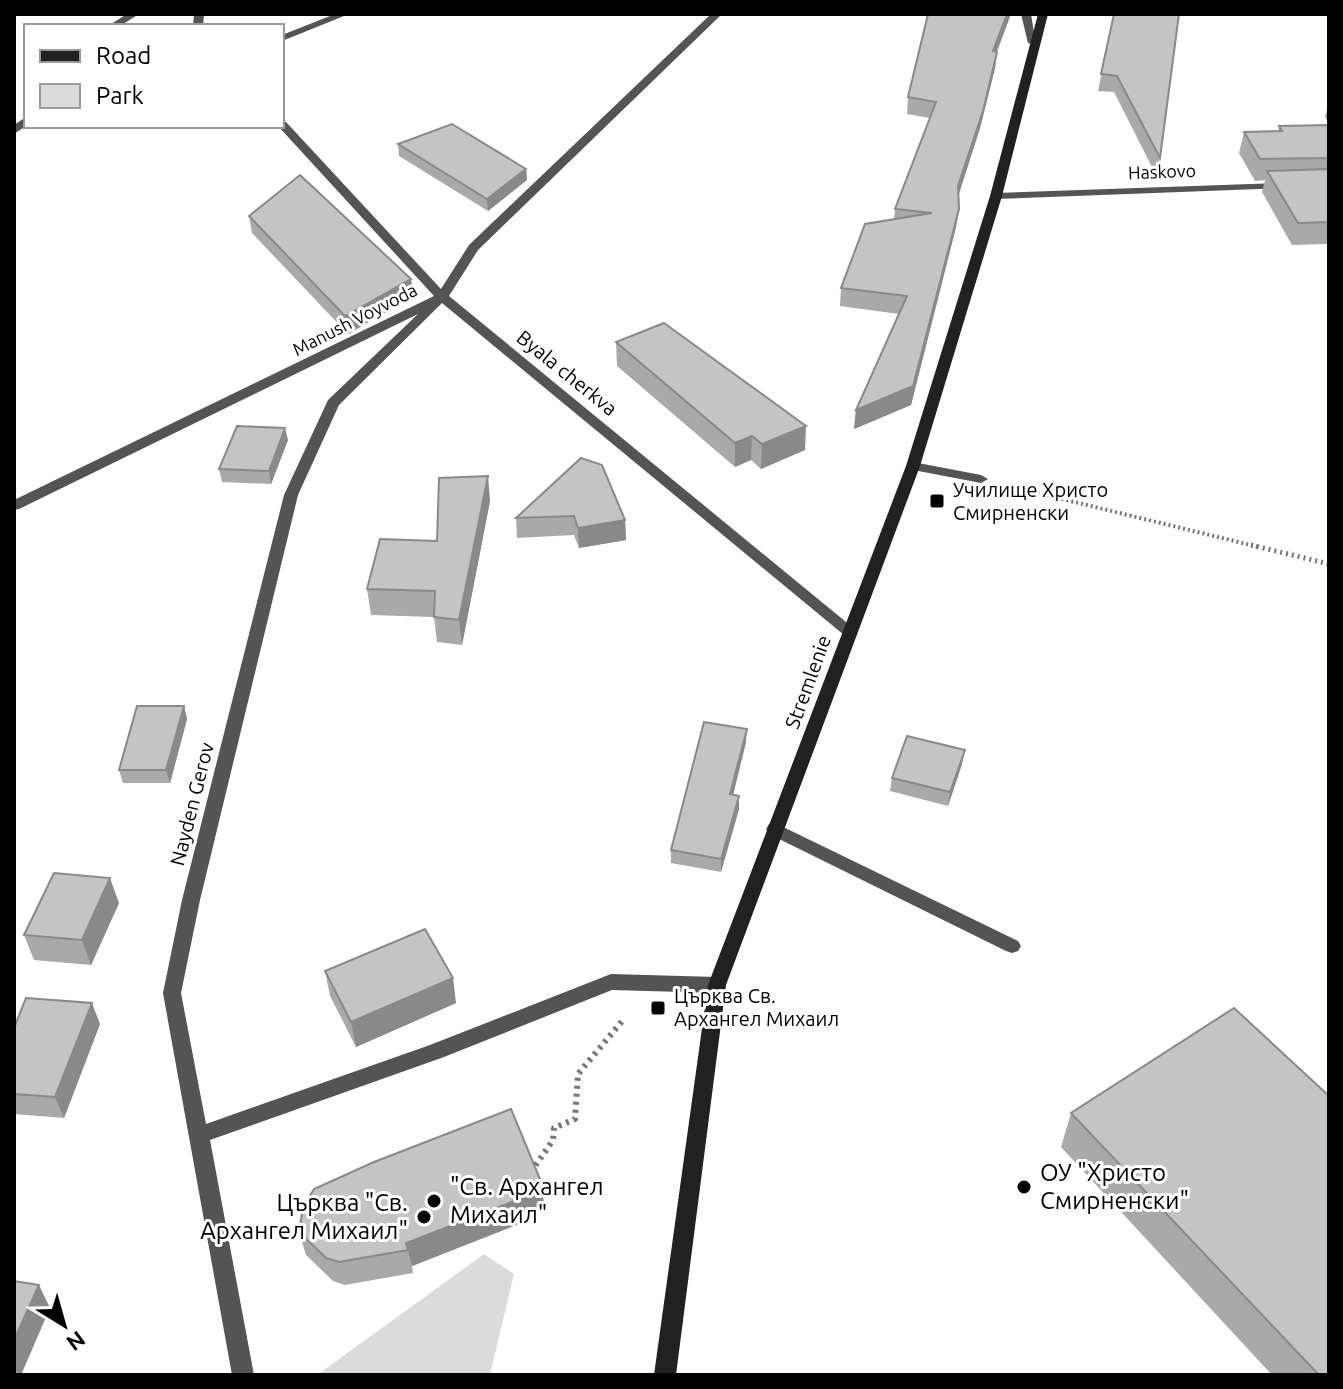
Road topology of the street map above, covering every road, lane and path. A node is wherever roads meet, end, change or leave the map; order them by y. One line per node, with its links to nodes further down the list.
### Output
1 (134, 14): 6 (street)
2 (344, 14): 7 (street)
3 (717, 14): 12 (street, Manush Voyvoda)
4 (1026, 14): 8 (street)
5 (1043, 14): 8 (street, Stremlenie)
6 (116, 24)
7 (284, 37)
8 (1033, 43): 11 (street, Stremlenie)
9 (284, 126): 12 (street, Byala cherkva)
10 (1297, 185): 11 (street, Haskovo)
11 (996, 196): 13 (street, Stremlenie)
12 (442, 297): 15 (street, Manush Voyvoda); 17 (street, Byala cherkva); 22 (street, Nayden Gerov)
13 (913, 466): 14 (street); 17 (street, Stremlenie)
14 (981, 479): 16 (path)
15 (14, 506)
16 (1329, 564)
17 (849, 631): 18 (street, Stremlenie)
18 (775, 829): 19 (street); 20 (street, Stremlenie)
19 (1012, 946)
20 (717, 985): 22 (street); 25 (street, Stremlenie)
21 (631, 1009): 23 (path)
22 (200, 1135): 24 (street, Nayden Gerov)
23 (530, 1173)
24 (243, 1375)
25 (665, 1375)

